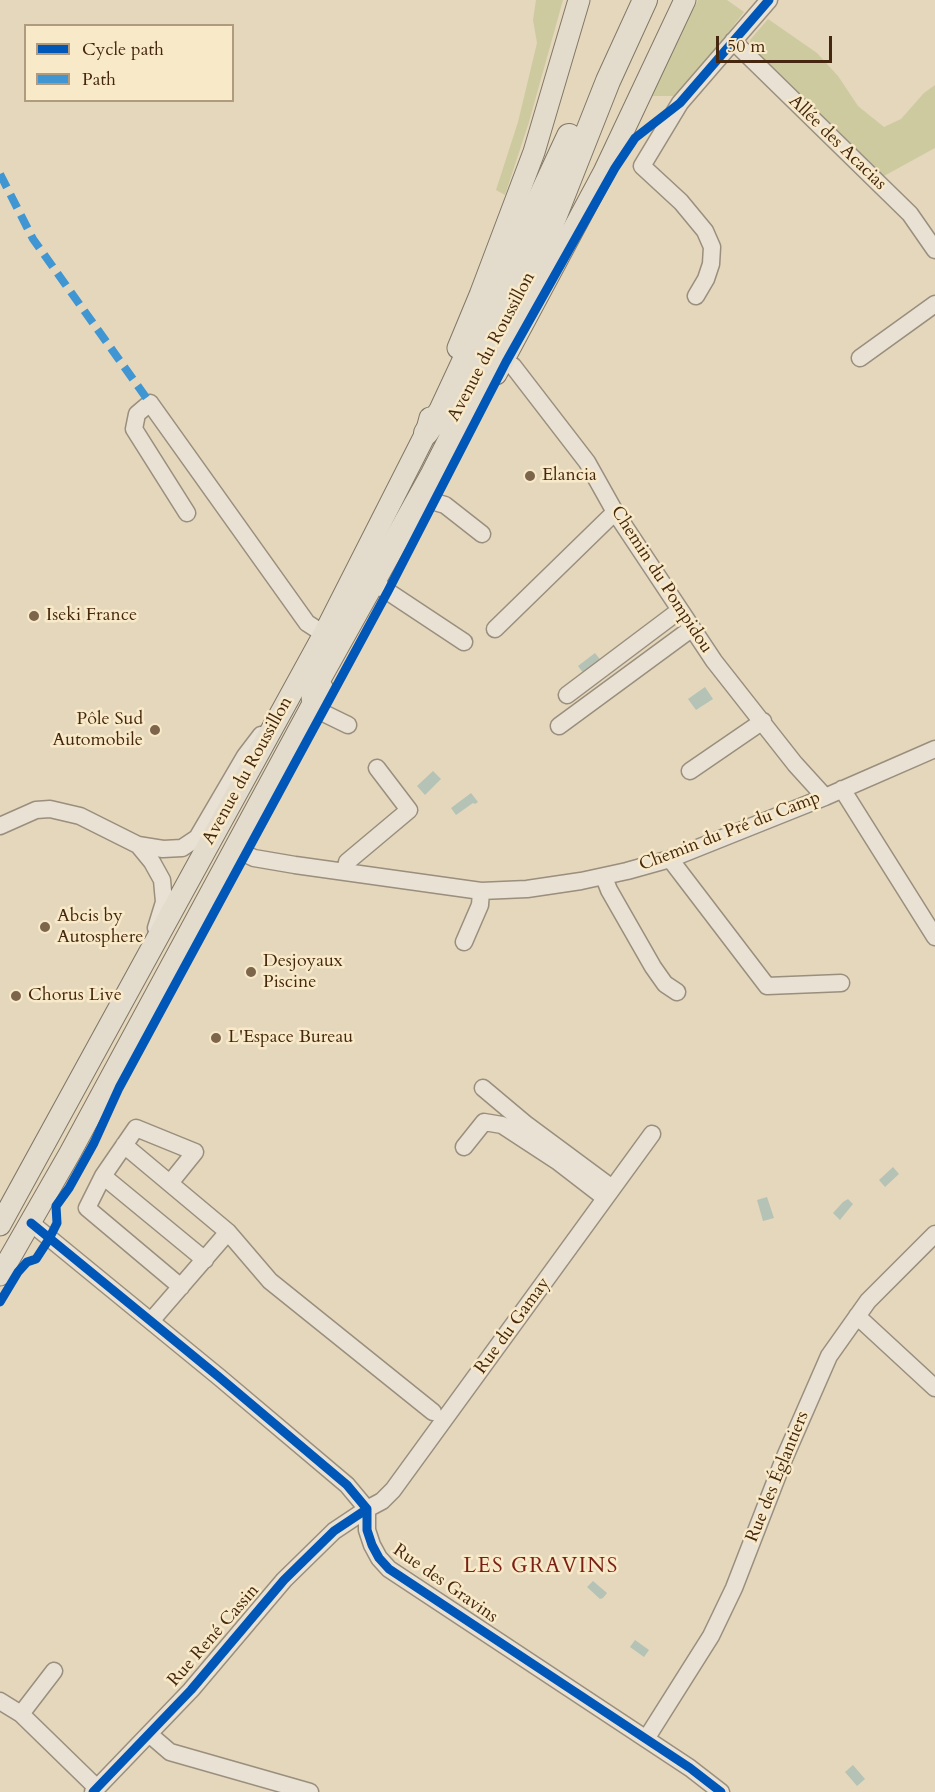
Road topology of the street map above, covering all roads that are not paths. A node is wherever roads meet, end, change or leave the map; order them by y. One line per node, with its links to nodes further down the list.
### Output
1 (579, 0): 12 (main road, Avenue du Roussillon)
2 (630, 0): 12 (highway)
3 (645, 0): 25 (highway)
4 (685, 0): 11 (main road, Avenue du Roussillon)
5 (769, 0): 6 (street)
6 (733, 41): 7 (street, Allée des Acacias); 8 (street)
7 (935, 250)
8 (696, 296)
9 (935, 304): 10 (street)
10 (860, 358)
11 (503, 360): 13 (main road, Avenue du Roussillon); 14 (street, Chemin du Pompidou)
12 (426, 433): 21 (main road, Avenue du Roussillon)
13 (428, 500): 16 (street); 17 (main road, Avenue du Roussillon)
14 (615, 512): 18 (street, Chemin du Pompidou); 19 (street)
15 (187, 513): 21 (street)
16 (482, 534)
17 (381, 586): 22 (street); 25 (main road, Avenue du Roussillon)
18 (680, 610): 20 (street, Chemin du Pompidou); 23 (street)
19 (495, 629)
20 (692, 629): 26 (street, Chemin du Pompidou); 28 (street)
21 (324, 634): 24 (main road, Avenue du Roussillon)
22 (465, 642)
23 (567, 694)
24 (286, 703): 35 (street); 43 (main road, Avenue du Roussillon)
25 (312, 704): 27 (street); 36 (main road, Avenue du Roussillon)
26 (763, 721): 31 (street); 33 (street, Chemin du Pompidou)
27 (348, 725)
28 (559, 726)
29 (935, 749): 32 (street, Chemin du Pré du Camp)
30 (377, 768): 38 (street)
31 (690, 771)
32 (842, 789): 33 (street, Chemin du Pré du Camp); 41 (street)
33 (825, 796): 37 (street, Chemin du Pré du Camp)
34 (0, 826): 35 (street)
35 (138, 844): 43 (street)
36 (234, 849): 38 (street, Chemin du Pré du Camp); 53 (main road, Avenue du Roussillon)
37 (670, 859): 39 (street, Chemin du Pré du Camp); 44 (street)
38 (345, 872): 40 (street, Chemin du Pré du Camp)
39 (604, 877): 40 (street, Chemin du Pré du Camp); 45 (street)
40 (481, 891): 42 (street)
41 (935, 937)
42 (464, 942)
43 (150, 949): 54 (main road, Avenue du Roussillon)
44 (841, 983)
45 (677, 992)
46 (483, 1088): 52 (street)
47 (652, 1134): 52 (street, Rue du Gamay)
48 (124, 1145): 50 (street); 51 (street); 51 (street)
49 (464, 1148): 52 (street)
50 (103, 1176): 57 (street); 59 (street)
51 (170, 1183): 55 (street)
52 (609, 1193): 64 (street, Rue du Gamay)
53 (31, 1223): 58 (main road, Avenue du Roussillon); 61 (street)
54 (0, 1225)
55 (228, 1232): 57 (street); 63 (street)
56 (935, 1234): 60 (street, Rue des Églantiers)
57 (205, 1260): 59 (street)
58 (0, 1275)
59 (181, 1287): 61 (street)
60 (857, 1316): 62 (street); 69 (street, Rue des Églantiers)
61 (151, 1321): 64 (street)
62 (935, 1388)
63 (433, 1412)
64 (367, 1509): 68 (street, Rue René Cassin); 69 (street, Rue des Gravins)
65 (54, 1671): 67 (street)
66 (0, 1701): 67 (street)
67 (21, 1714): 70 (street)
68 (149, 1734): 70 (street, Rue René Cassin); 71 (street)
69 (646, 1739): 72 (street, Rue des Gravins)
70 (95, 1790)
71 (310, 1792)
72 (721, 1792)

